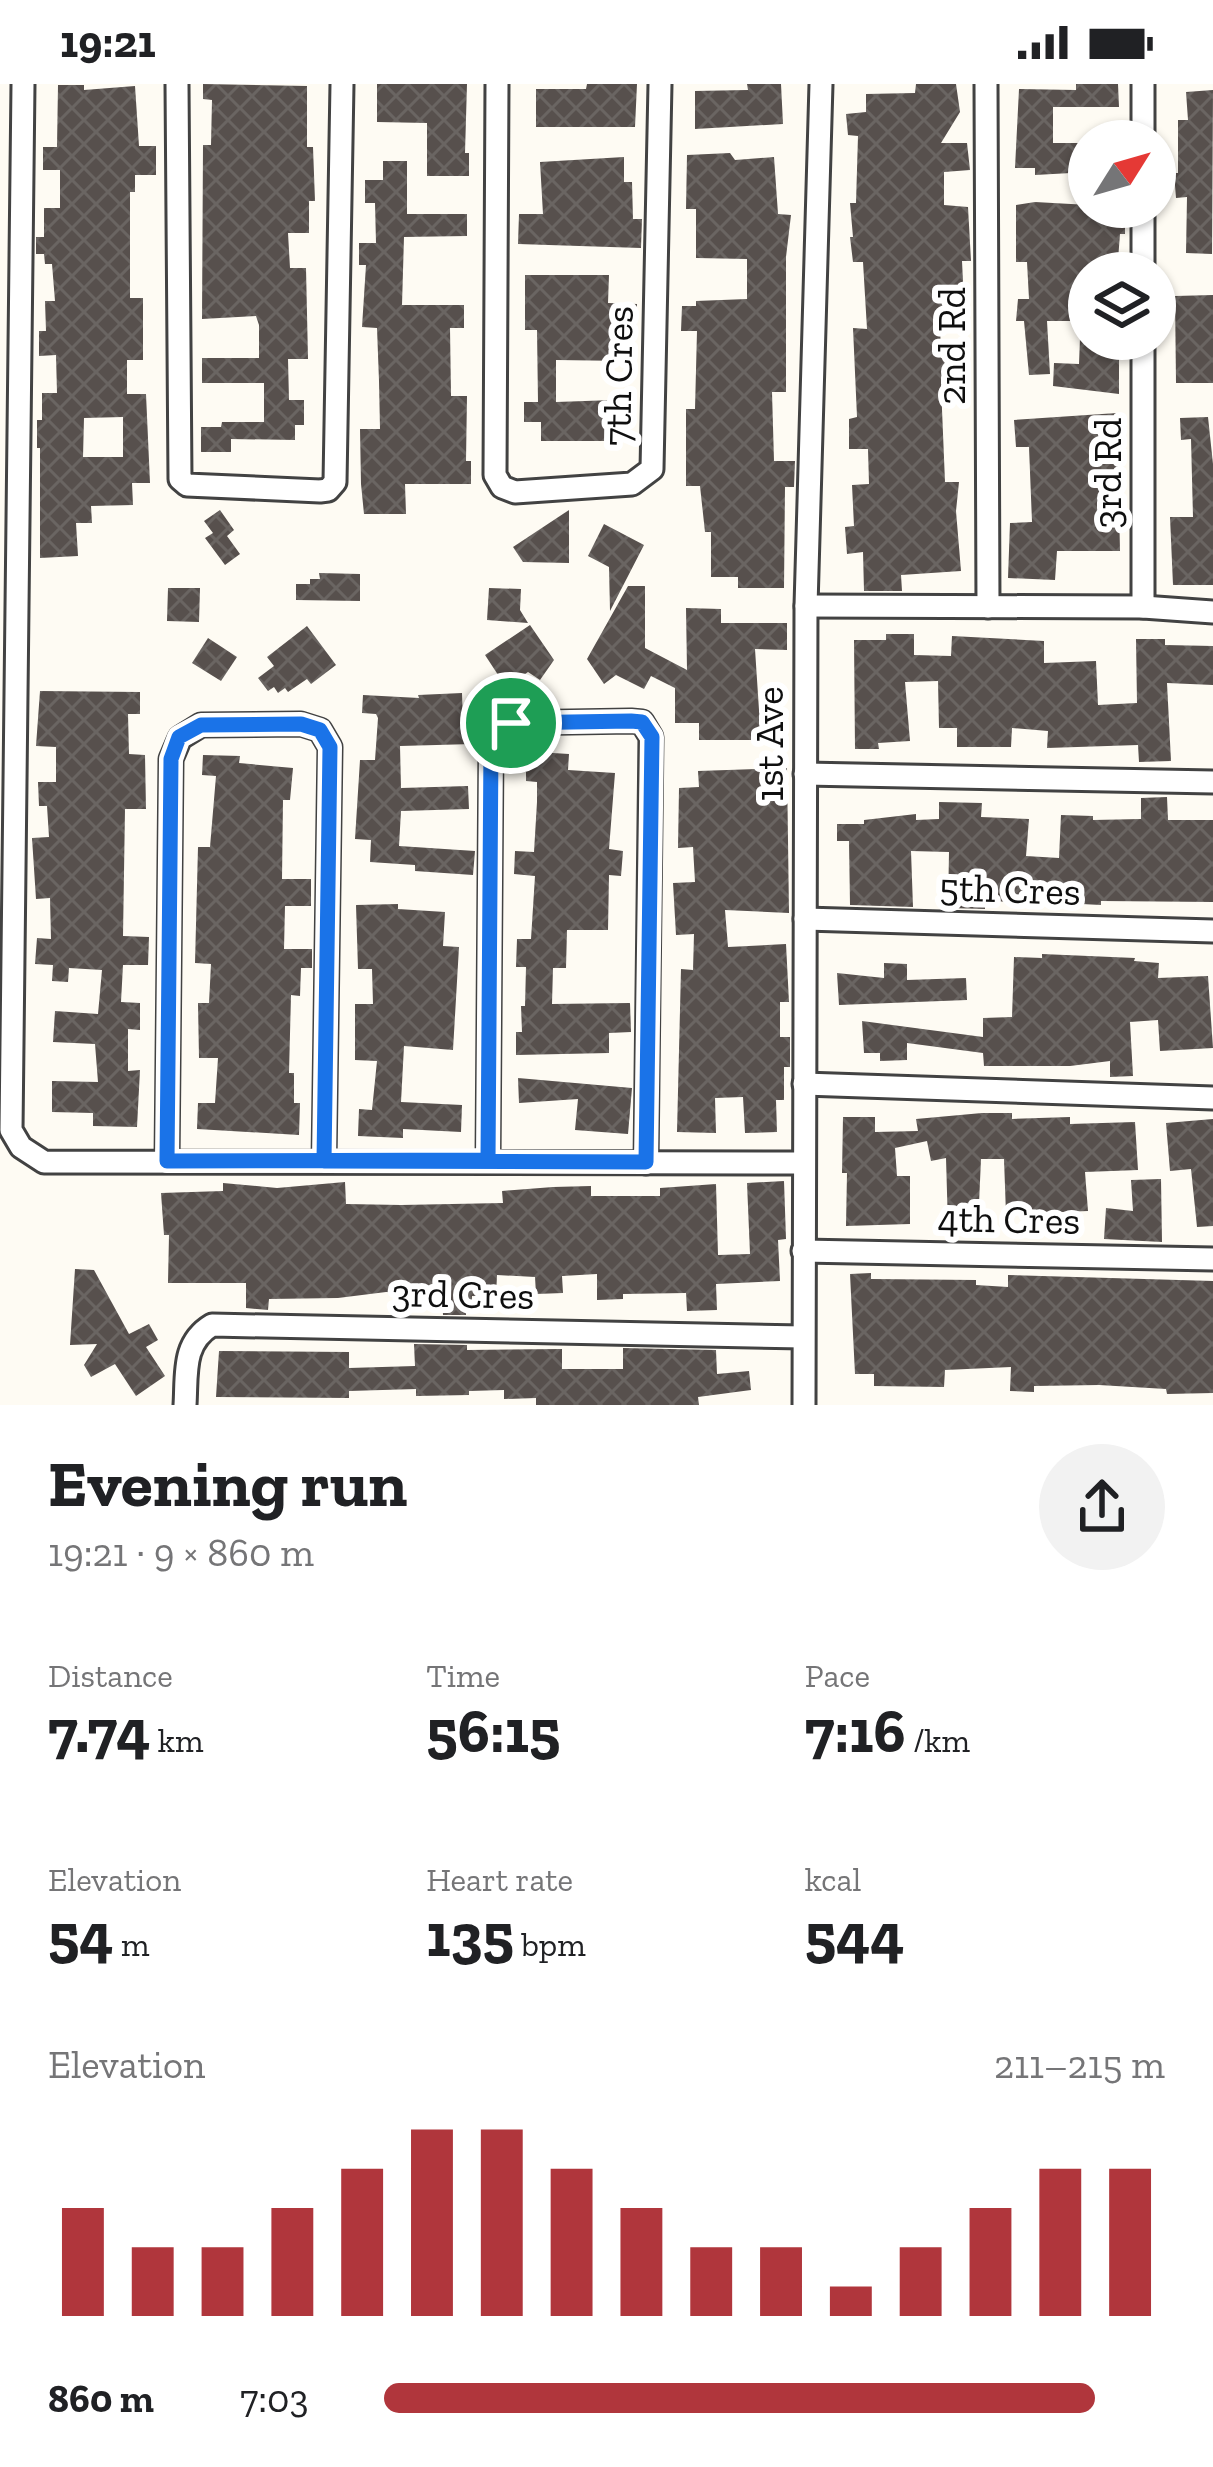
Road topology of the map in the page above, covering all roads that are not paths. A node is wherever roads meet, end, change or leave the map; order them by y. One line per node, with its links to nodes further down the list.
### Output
1 (23, 84): 22 (street)
2 (177, 84): 3 (street)
3 (342, 84)
4 (497, 84): 5 (street, 7th Cres)
5 (660, 84)
6 (821, 84): 11 (street, 1st Ave)
7 (986, 84): 12 (street, 2nd Rd)
8 (1143, 84): 9 (street)
9 (1143, 120)
10 (1143, 360): 13 (street, 3rd Rd)
11 (806, 606): 12 (street); 15 (street, 1st Ave)
12 (988, 607): 13 (street)
13 (1143, 607): 14 (street)
14 (1213, 611)
15 (806, 774): 16 (street); 17 (street, 1st Ave)
16 (1213, 782)
17 (805, 919): 18 (street, 5th Cres); 19 (street, 1st Ave)
18 (1213, 931)
19 (804, 1084): 20 (street); 25 (street, 1st Ave)
20 (1213, 1098)
21 (488, 1160): 23 (street); 24 (street); 24 (street)
22 (167, 1161): 23 (street); 23 (street)
23 (324, 1161)
24 (646, 1162): 25 (street)
25 (803, 1162): 26 (street, 1st Ave)
26 (803, 1251): 27 (street, 4th Cres); 28 (street, 1st Ave)
27 (1213, 1259)
28 (803, 1337): 29 (street, 3rd Cres); 30 (street, 1st Ave)
29 (185, 1405)
30 (804, 1405)

